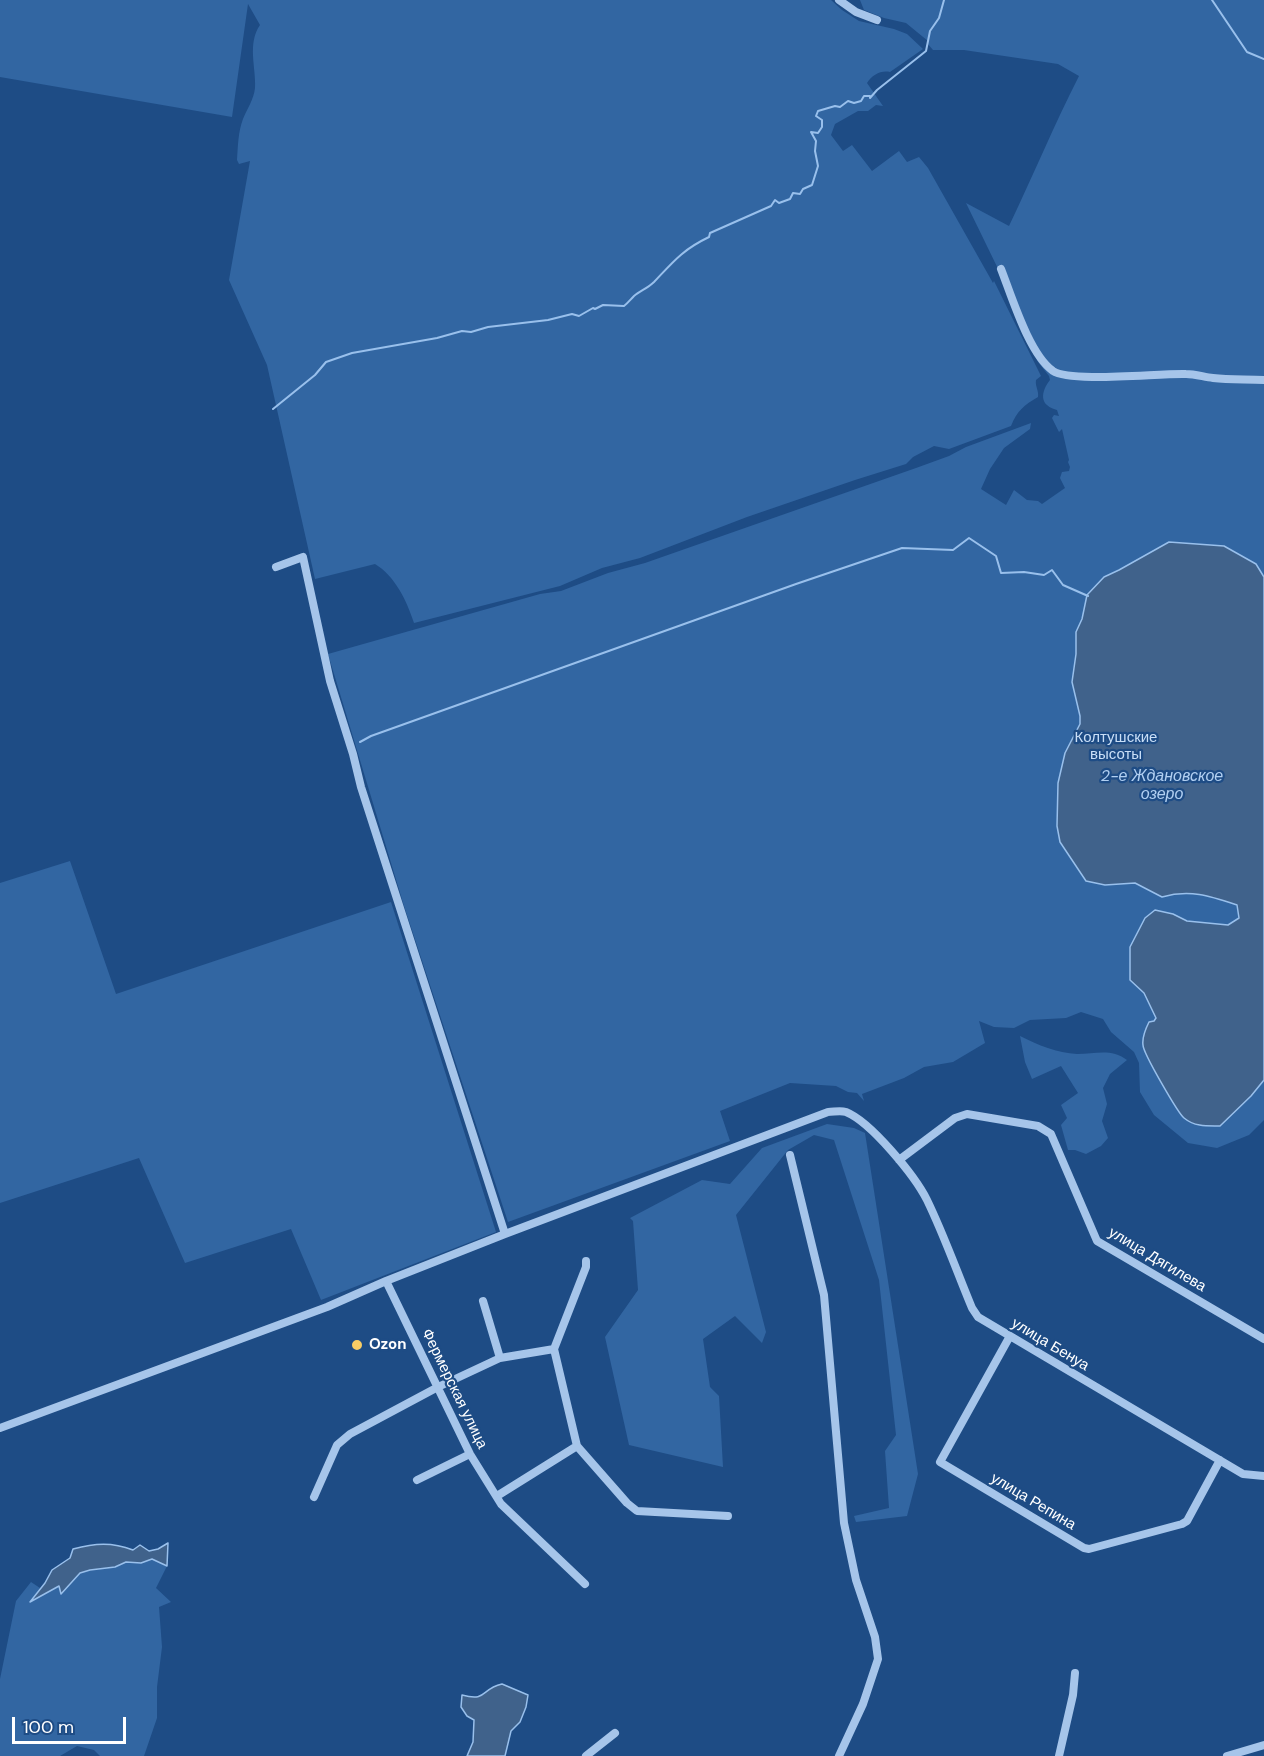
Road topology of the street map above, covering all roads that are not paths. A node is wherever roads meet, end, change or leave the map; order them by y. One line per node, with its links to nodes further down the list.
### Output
1 (838, 0): 2 (street)
2 (877, 20)
3 (1001, 269): 4 (street)
4 (1264, 380)
5 (276, 567): 8 (street)
6 (790, 1155): 31 (street)
7 (899, 1160): 8 (street, улица Бенуа); 12 (street, улица Бенуа); 13 (street, улица Дягилева)
8 (506, 1234): 10 (street, улица Бенуа)
9 (586, 1261): 14 (street)
10 (386, 1281): 16 (street, Фермерская улица); 17 (street, улица Бенуа)
11 (483, 1301): 15 (street)
12 (1010, 1336): 20 (street, улица Бенуа); 20 (street, улица Репина)
13 (1264, 1339)
14 (554, 1349): 15 (street); 18 (street)
15 (500, 1358): 16 (street)
16 (438, 1387): 19 (street, Фермерская улица); 24 (street)
17 (0, 1428)
18 (577, 1446): 23 (street); 25 (street)
19 (470, 1454): 22 (street); 23 (street, Фермерская улица)
20 (1220, 1460): 21 (street, улица Бенуа)
21 (1264, 1476)
22 (417, 1480)
23 (497, 1496): 26 (street, Фермерская улица)
24 (315, 1497)
25 (728, 1516)
26 (585, 1584)
27 (1075, 1673): 32 (street)
28 (615, 1733): 30 (street)
29 (1264, 1745): 33 (street)
30 (585, 1756)
31 (839, 1756)
32 (1059, 1756)
33 (1227, 1756)

